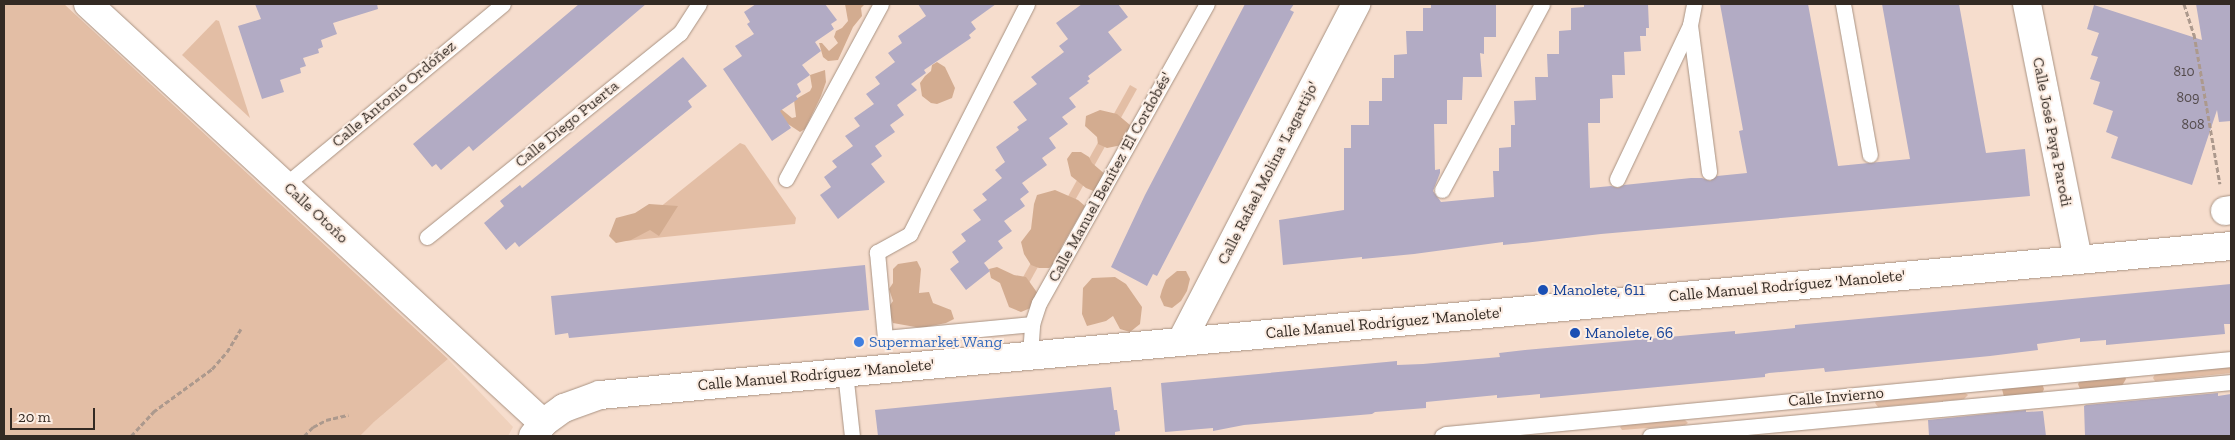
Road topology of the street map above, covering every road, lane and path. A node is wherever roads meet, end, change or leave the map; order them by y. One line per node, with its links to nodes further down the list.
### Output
1 (88, 4): 18 (street, Calle Otoño)
2 (504, 4): 18 (lane, Calle Antonio Ordóñez)
3 (699, 4): 21 (lane, Calle Diego Puerta)
4 (880, 4): 16 (lane)
5 (1027, 4): 24 (lane)
6 (1207, 4): 24 (lane, Calle Manuel Benítez 'El Cordobés')
7 (1356, 4): 26 (street, Calle Rafael Molina 'Lagartijo')
8 (1542, 4): 19 (lane)
9 (1694, 4): 13 (lane)
10 (1843, 4): 14 (lane)
11 (2027, 4): 23 (street, Calle José Paya Parodi)
12 (2184, 4): 20 (path)
13 (1690, 24): 15 (lane); 17 (lane)
14 (1870, 155)
15 (1709, 172)
16 (786, 178)
17 (1617, 179)
18 (285, 185): 32 (street, Calle Otoño)
19 (1442, 190)
20 (2228, 211)
21 (427, 237)
22 (2231, 246): 23 (street, Calle Manuel Rodríguez 'Manolete')
23 (2078, 260): 26 (street, Calle Manuel Rodríguez 'Manolete')
24 (1032, 324): 27 (lane, Calle Manuel Benítez 'El Cordobés')
25 (241, 329): 33 (path)
26 (1181, 342): 27 (street, Calle Manuel Rodríguez 'Manolete')
27 (1030, 355): 29 (street, Calle Manuel Rodríguez 'Manolete')
28 (2231, 359): 36 (lane, Calle Invierno)
29 (845, 372): 32 (street, Calle Manuel Rodríguez 'Manolete'); 35 (lane)
30 (2231, 382): 37 (lane, Calle Invierno)
31 (348, 415): 34 (path)
32 (538, 430)
33 (131, 436)
34 (304, 436)
35 (852, 436)
36 (1442, 436)
37 (1650, 436)

